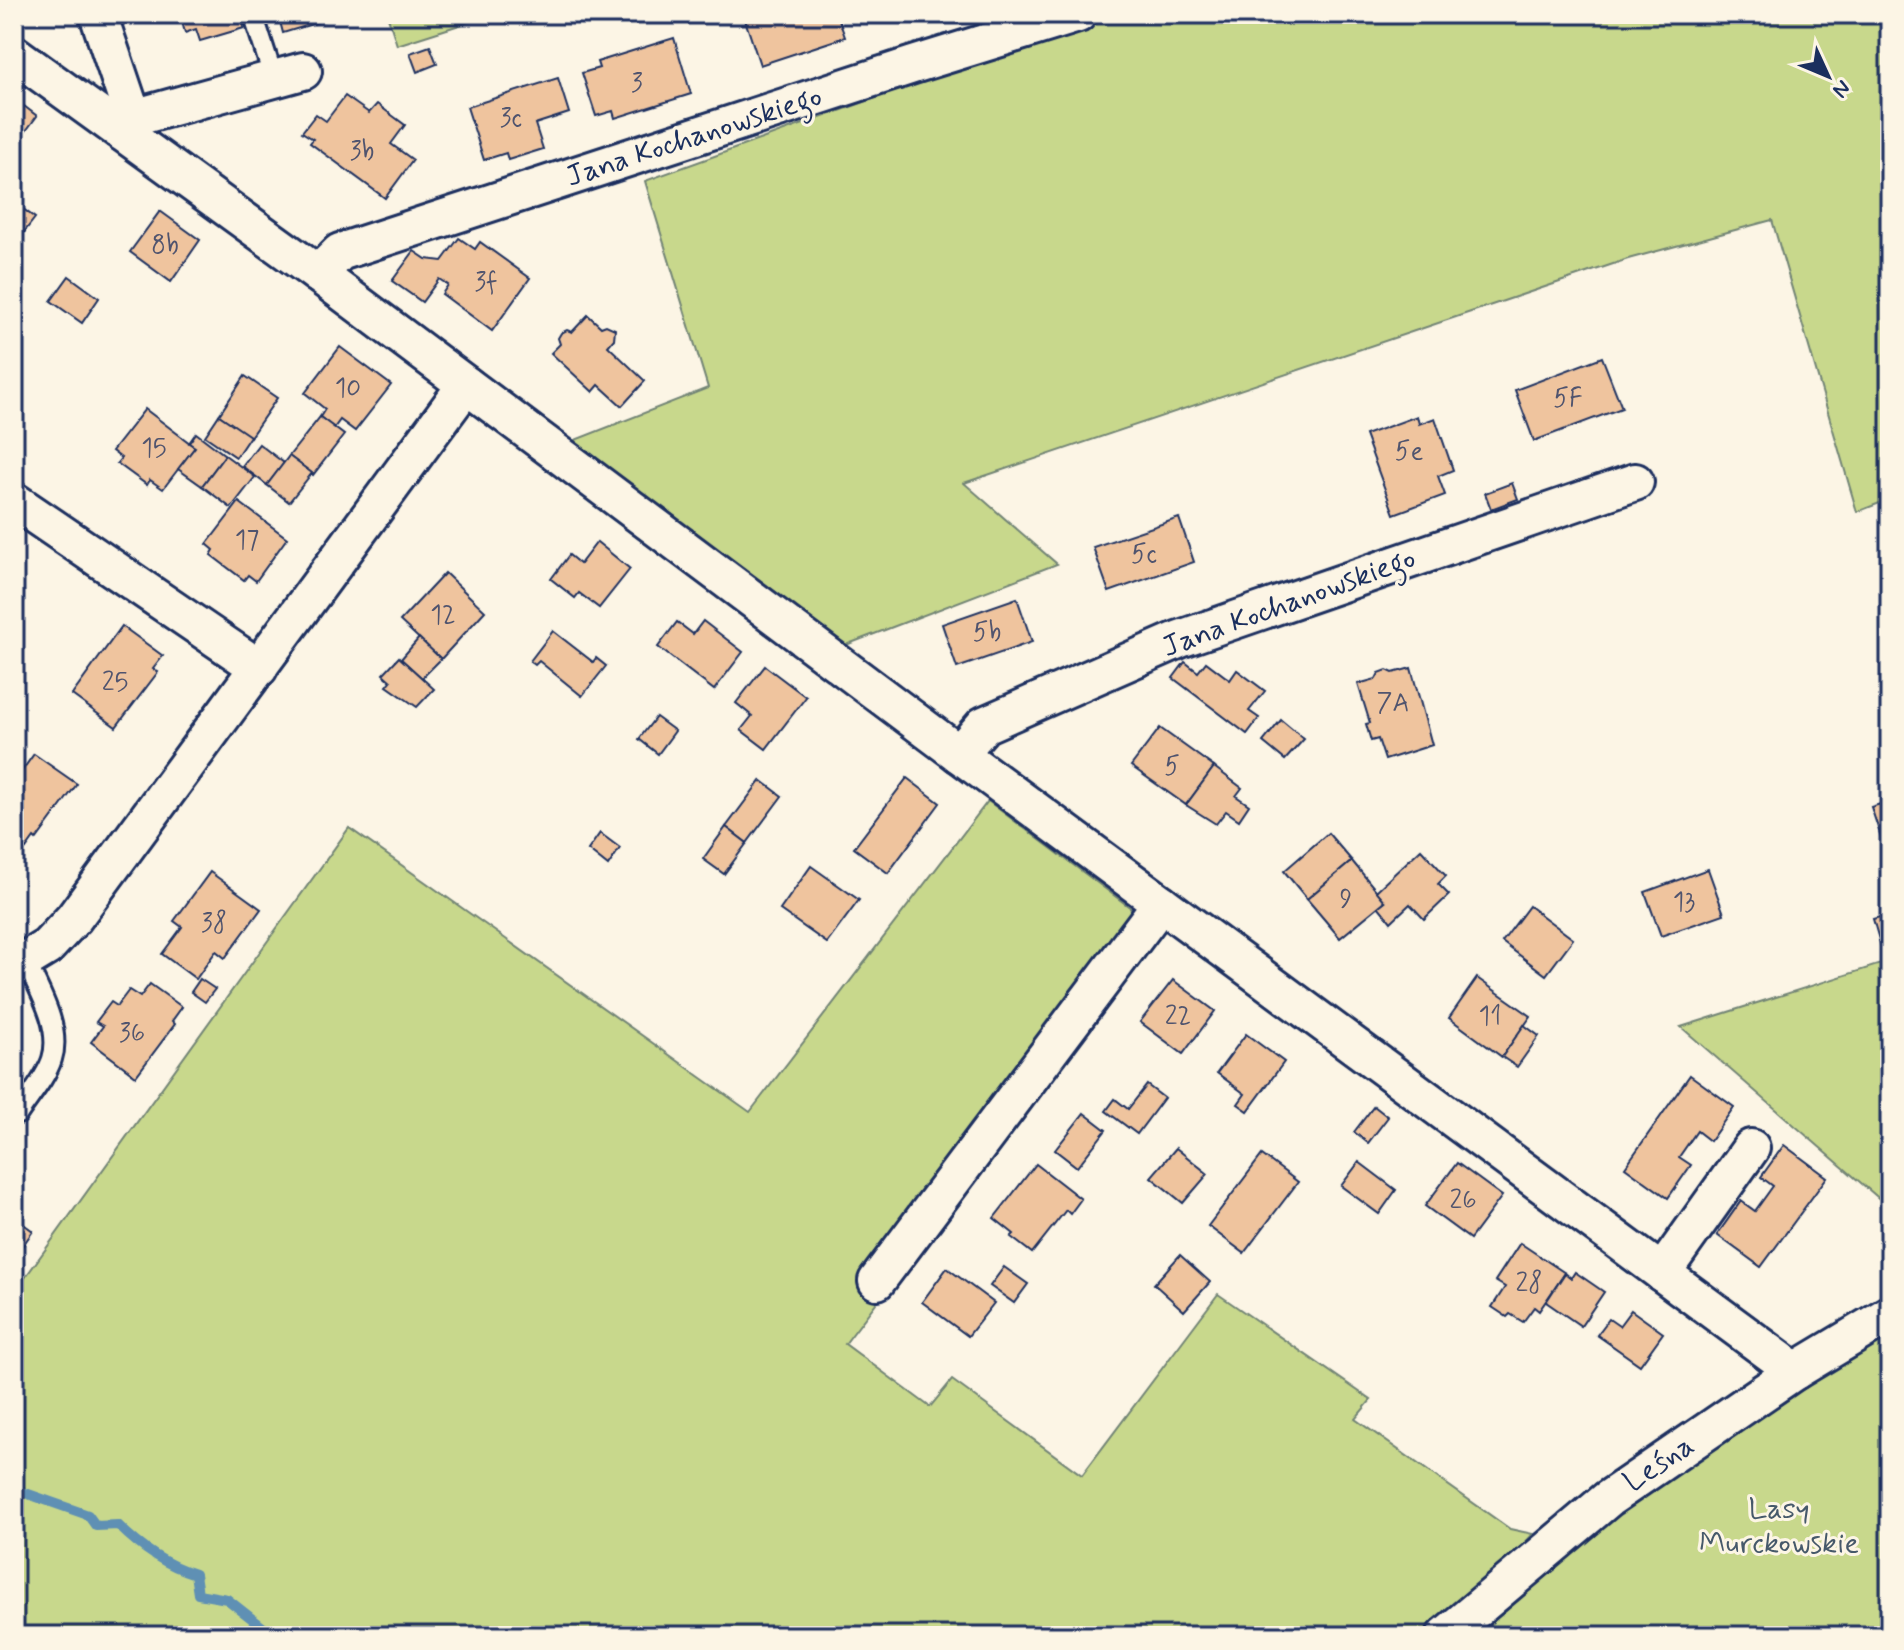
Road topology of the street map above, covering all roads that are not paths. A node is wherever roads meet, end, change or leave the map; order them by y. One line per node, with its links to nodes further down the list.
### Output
1 (98, 14): 6 (street)
2 (253, 14): 5 (lane)
3 (1078, 14): 7 (street, Jana Kochanowskiego)
4 (14, 54): 6 (street)
5 (288, 75): 6 (street)
6 (128, 125): 7 (street)
7 (318, 274): 8 (street)
8 (466, 385): 11 (street); 12 (street)
9 (1635, 482): 12 (street, Jana Kochanowskiego)
10 (14, 501): 11 (street)
11 (259, 668): 14 (street)
12 (959, 754): 13 (street)
13 (1161, 903): 17 (street); 18 (street)
14 (20, 964): 15 (lane)
15 (18, 1114)
16 (1751, 1148): 17 (street)
17 (1662, 1273): 20 (street)
18 (877, 1281)
19 (1890, 1314): 20 (street, Leśna)
20 (1795, 1371): 21 (street, Leśna)
21 (1445, 1636)

